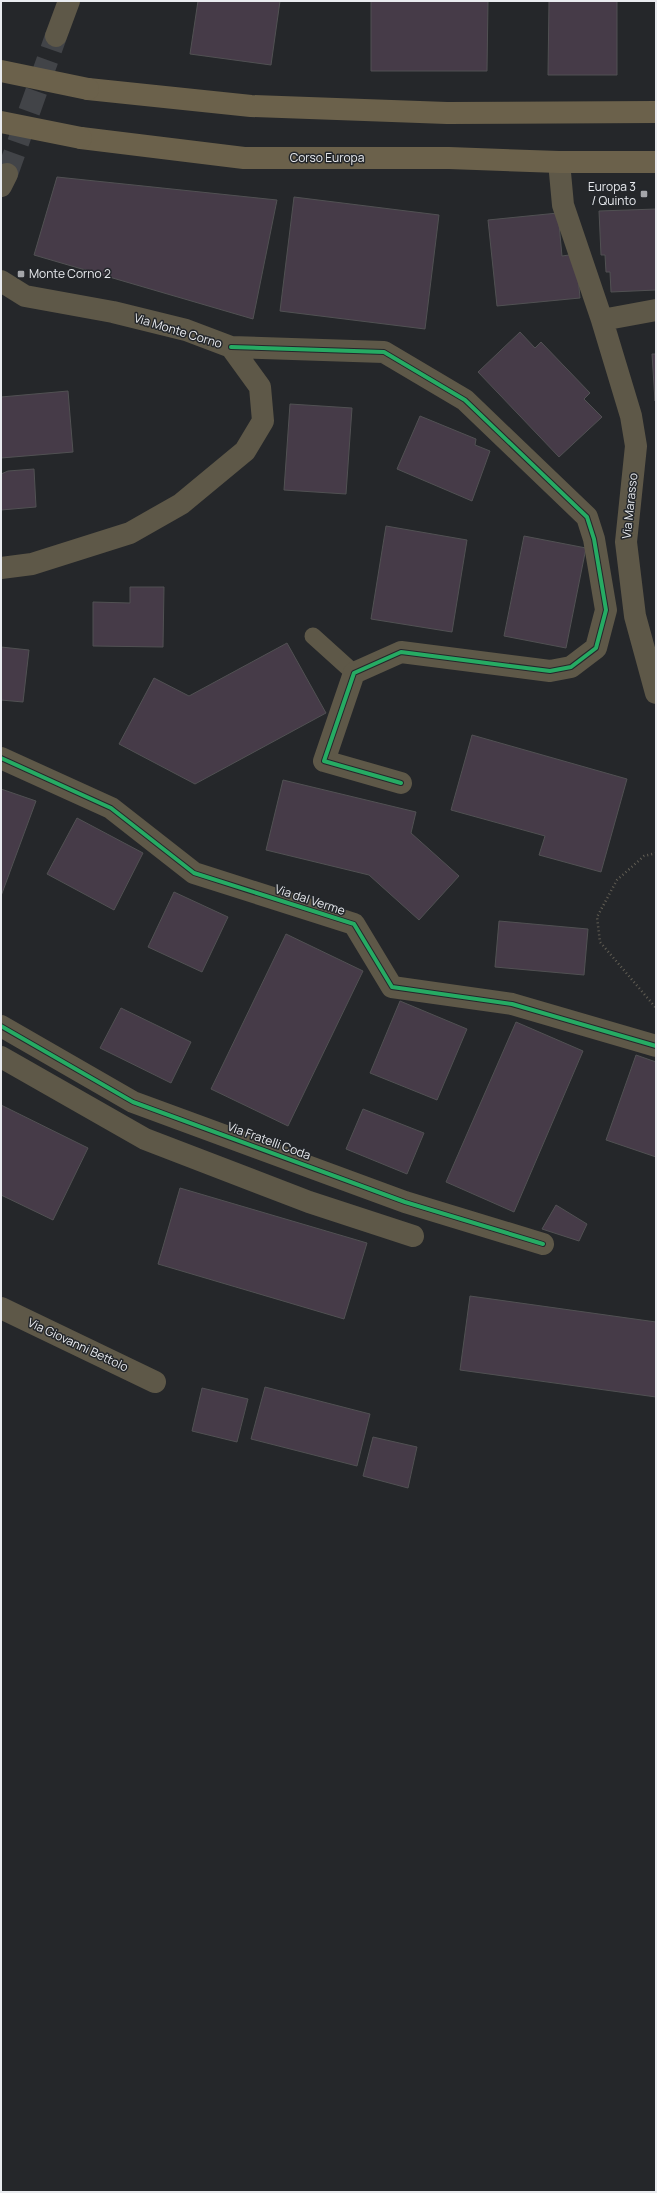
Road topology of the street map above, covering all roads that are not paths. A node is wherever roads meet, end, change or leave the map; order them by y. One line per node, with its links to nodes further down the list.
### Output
1 (69, 1): 2 (street)
2 (56, 36)
3 (1, 72): 4 (main road, bridge)
4 (656, 112)
5 (1, 122): 6 (main road, Corso Europa, bridge)
6 (558, 162): 7 (main road, Corso Europa); 10 (street, Via Marasso)
7 (656, 162)
8 (1, 282): 11 (street, Via Monte Corno)
9 (656, 310): 10 (street)
10 (602, 320): 15 (street, Via Marasso)
11 (231, 347): 12 (street, Via Monte Corno); 14 (street)
12 (1, 568)
13 (312, 636): 14 (lane)
14 (354, 673): 17 (street)
15 (656, 693)
16 (1, 758): 19 (street, Via dal Verme)
17 (401, 783)
18 (1, 1026): 22 (street, Via Fratelli Coda)
19 (656, 1046)
20 (1, 1057): 21 (street)
21 (413, 1236)
22 (543, 1244)
23 (1, 1308): 24 (street, Via Giovanni Bettolo)
24 (155, 1382)

